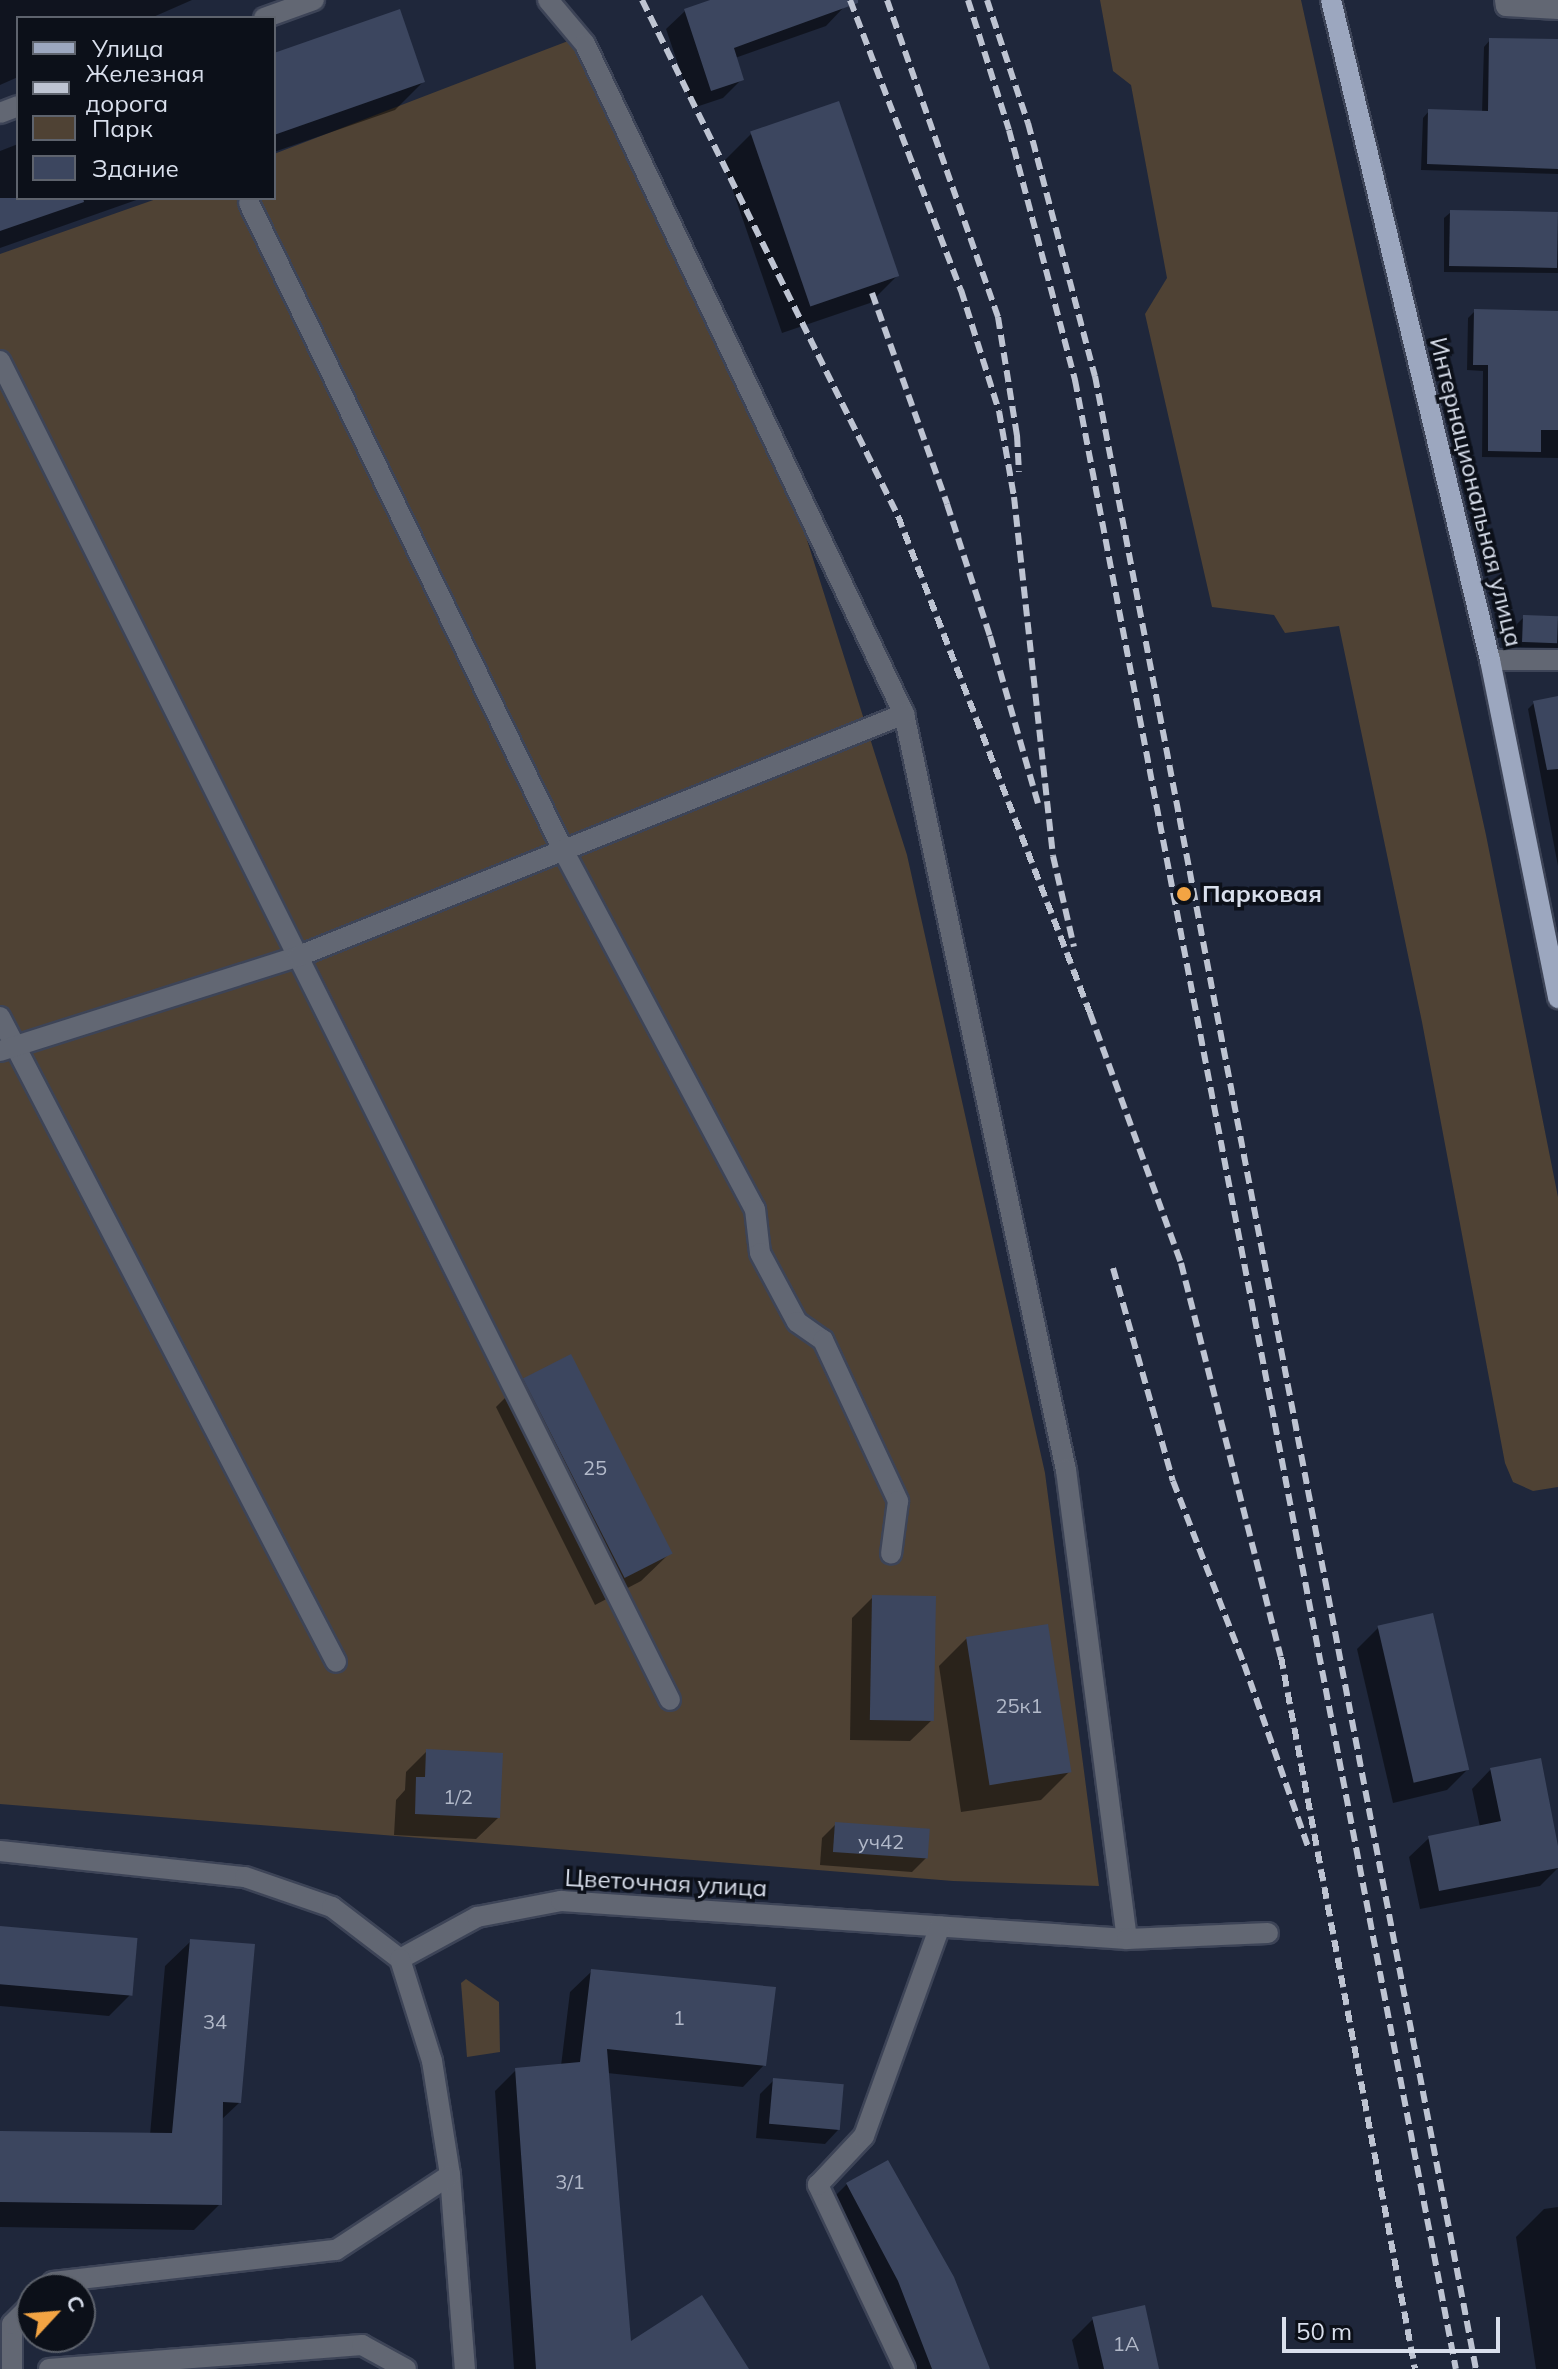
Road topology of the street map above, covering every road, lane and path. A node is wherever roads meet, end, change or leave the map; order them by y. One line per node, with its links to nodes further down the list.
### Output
1 (314, 0): 6 (street)
2 (548, 0): 11 (street)
3 (1331, 0): 9 (main road, Интернациональная улица)
4 (1505, 0): 5 (street)
5 (1558, 9)
6 (270, 16)
7 (249, 203): 12 (street)
8 (0, 361): 13 (street)
9 (1490, 660): 10 (street); 14 (main road, Интернациональная улица)
10 (1558, 660)
11 (904, 714): 12 (street); 23 (street)
12 (563, 850): 13 (street); 17 (street)
13 (299, 956): 16 (street); 19 (street)
14 (1558, 998)
15 (0, 1017): 16 (street)
16 (8, 1049): 18 (street)
17 (891, 1554)
18 (336, 1662)
19 (670, 1700)
20 (0, 1851): 24 (street)
21 (940, 1926): 23 (street, Цветочная улица); 24 (street, Цветочная улица); 32 (street)
22 (1268, 1933): 23 (street, Цветочная улица)
23 (1127, 1939)
24 (400, 1959): 25 (street)
25 (450, 2175): 26 (street); 31 (street)
26 (96, 2277)
27 (16, 2320): 28 (street)
28 (12, 2369)
29 (49, 2369): 30 (street)
30 (406, 2369)
31 (465, 2369)
32 (905, 2369)

